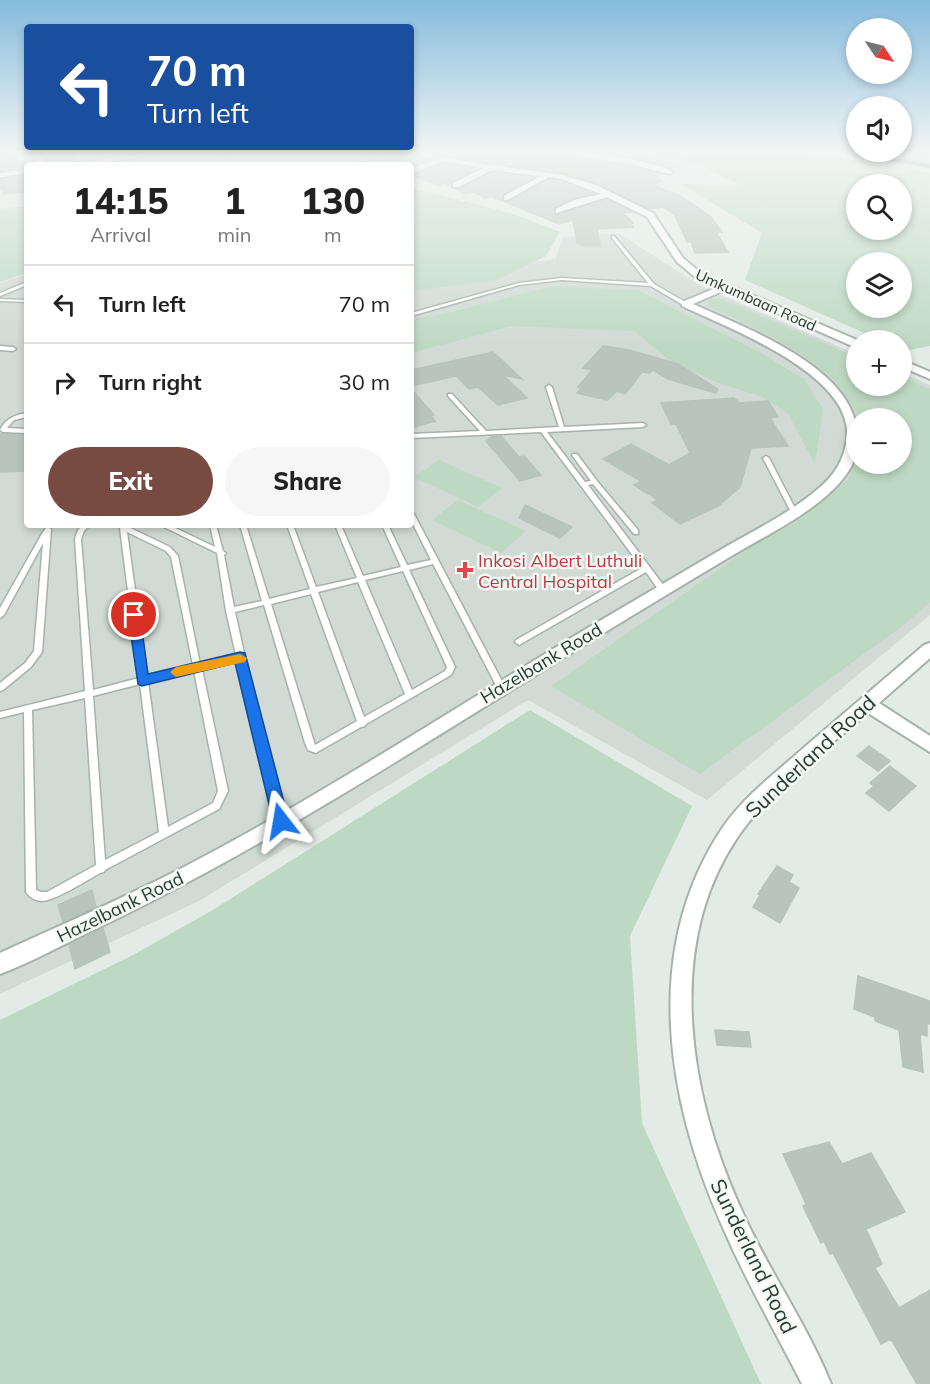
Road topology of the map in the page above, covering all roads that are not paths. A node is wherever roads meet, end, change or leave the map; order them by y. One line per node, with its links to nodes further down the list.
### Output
1 (650, 216): 5 (street, Umkumbaan Road)
2 (612, 237): 4 (lane)
3 (24, 284): 6 (lane)
4 (652, 285): 9 (lane, Hazelbank Road); 10 (lane, Hazelbank Road)
5 (723, 288): 9 (street); 11 (street, Umkumbaan Road)
6 (0, 295)
7 (0, 300): 8 (lane)
8 (24, 301)
9 (684, 304): 29 (street, Hazelbank Road)
10 (414, 314)
11 (846, 340)
12 (0, 348): 13 (lane)
13 (13, 349)
14 (912, 367): 15 (street)
15 (928, 373)
16 (549, 387): 20 (lane)
17 (450, 395): 23 (lane)
18 (24, 415): 22 (lane)
19 (643, 425): 20 (lane)
20 (562, 429): 21 (lane)
21 (543, 430): 23 (lane); 28 (lane)
22 (24, 431)
23 (484, 432): 24 (lane)
24 (414, 436)
25 (575, 455): 27 (lane)
26 (766, 458): 29 (lane)
27 (596, 482): 28 (lane); 42 (lane)
28 (584, 484): 46 (lane)
29 (794, 512): 48 (street, Hazelbank Road)
30 (414, 520): 44 (lane)
31 (49, 528): 52 (lane)
32 (50, 528): 59 (lane)
33 (83, 528): 60 (lane)
34 (121, 528): 57 (lane)
35 (125, 528): 56 (lane)
36 (169, 528): 43 (lane)
37 (214, 528): 43 (lane)
38 (244, 528): 50 (lane)
39 (291, 528): 49 (lane)
40 (339, 528): 47 (lane)
41 (386, 528): 45 (lane)
42 (636, 532)
43 (222, 553): 51 (lane)
44 (435, 561): 45 (lane); 58 (lane)
45 (405, 568): 47 (lane); 61 (lane)
46 (647, 568): 48 (lane); 53 (lane)
47 (359, 579): 49 (lane); 61 (lane)
48 (663, 590): 58 (street, Hazelbank Road)
49 (313, 591): 50 (lane); 65 (lane)
50 (266, 602): 51 (lane); 65 (lane)
51 (230, 611): 55 (lane)
52 (0, 614)
53 (519, 642)
54 (930, 649): 62 (street, Sunderland Road)
55 (240, 657): 56 (lane); 67 (lane)
56 (198, 667): 57 (lane); 68 (lane)
57 (142, 681): 60 (lane); 68 (lane)
58 (501, 687): 67 (street, Hazelbank Road)
59 (0, 688)
60 (87, 694): 63 (lane); 69 (lane)
61 (410, 696): 65 (lane)
62 (867, 704): 66 (street); 71 (street, Sunderland Road)
63 (27, 709): 64 (lane); 69 (lane)
64 (0, 715)
65 (362, 724)
66 (930, 745)
67 (281, 821): 70 (street, Hazelbank Road)
68 (164, 834): 69 (lane)
69 (100, 869)
70 (0, 964)
71 (817, 1384)

